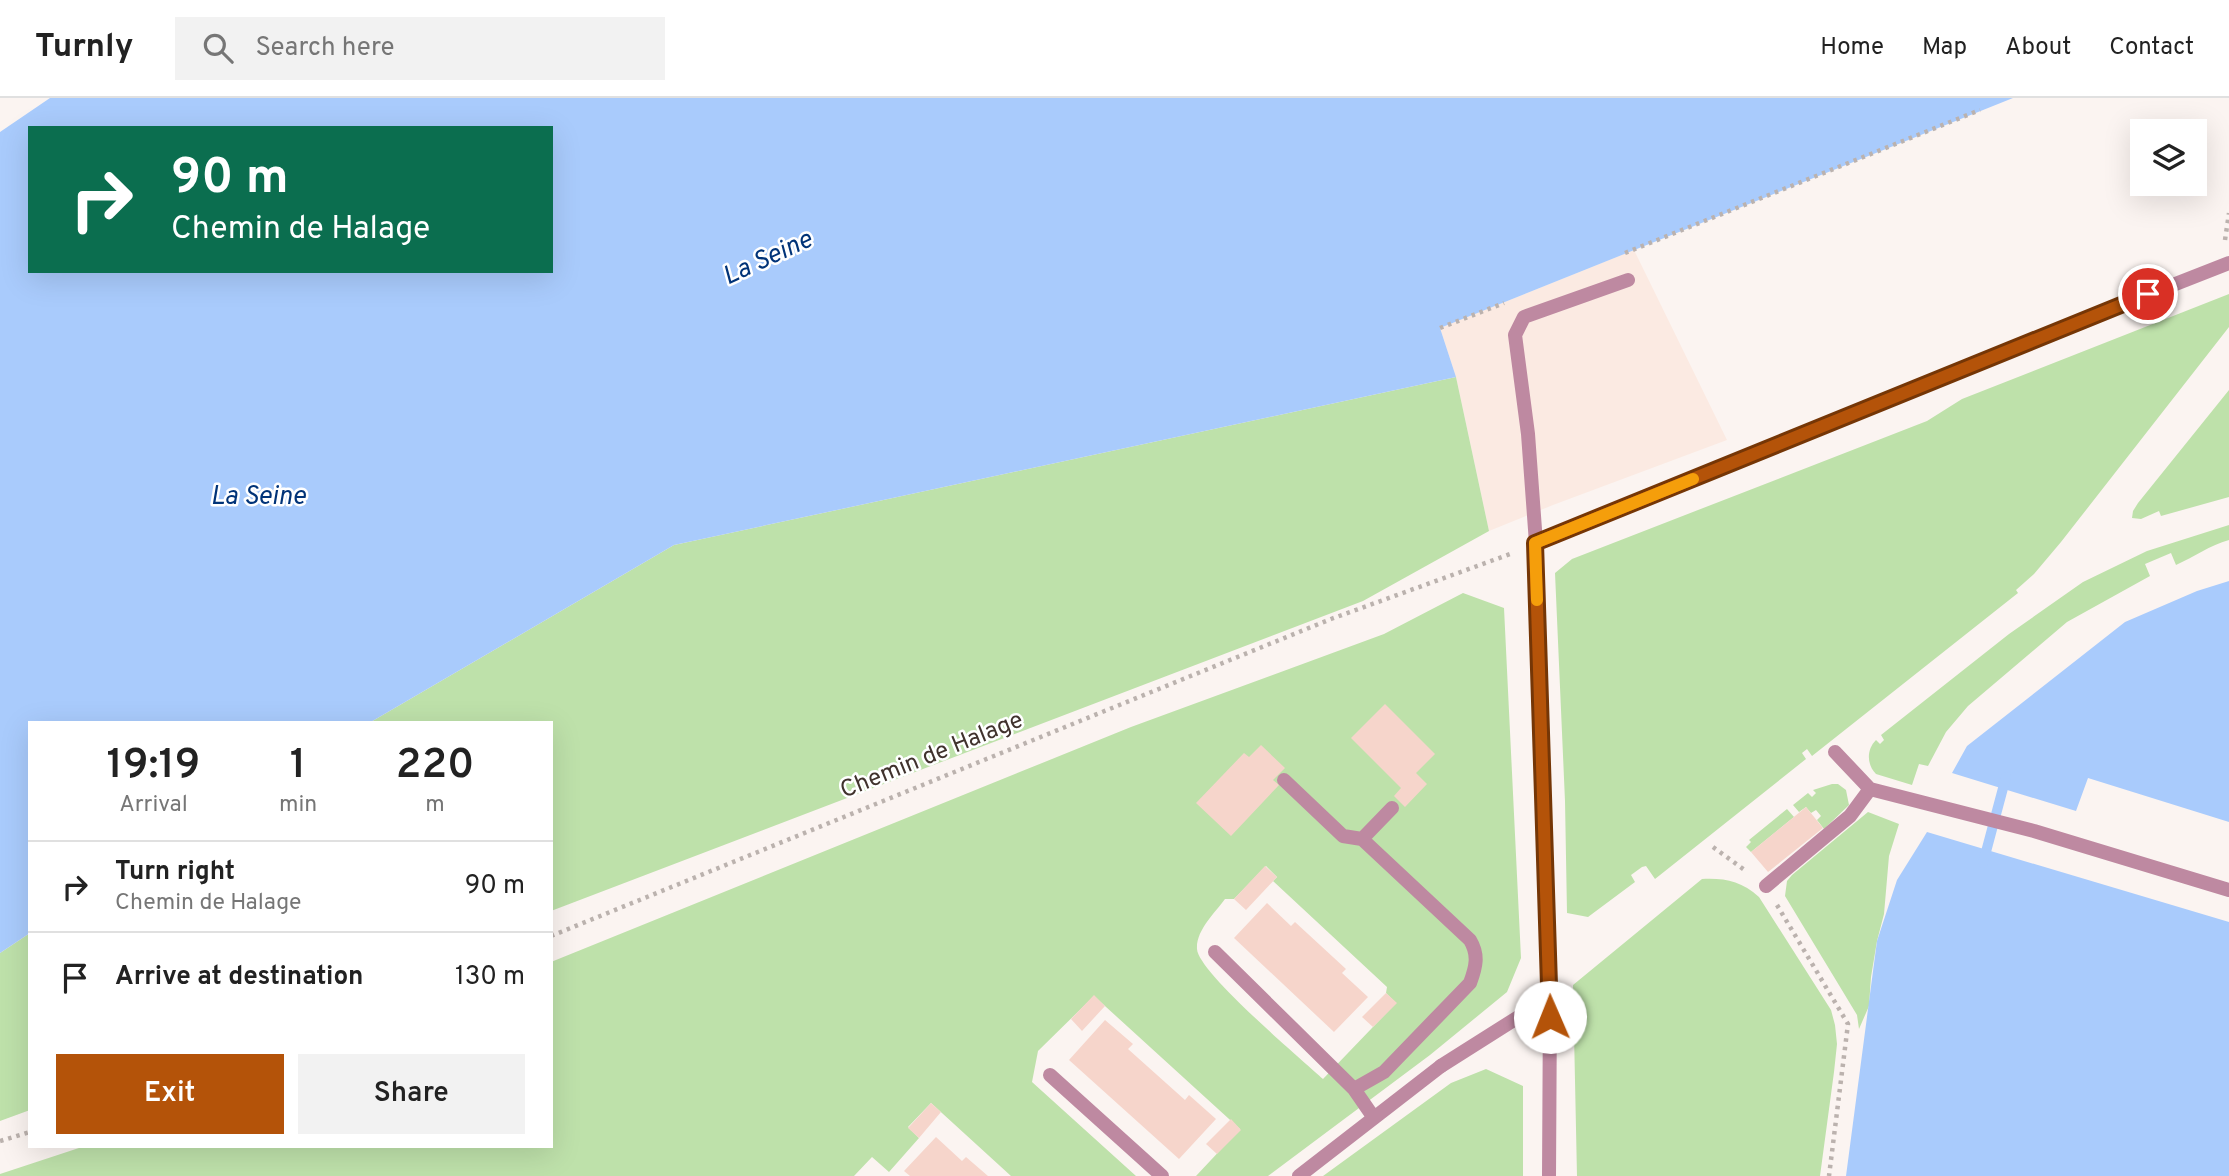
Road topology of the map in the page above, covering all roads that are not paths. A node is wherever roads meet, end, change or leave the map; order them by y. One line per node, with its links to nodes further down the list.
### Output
1 (2229, 263): 3 (street)
2 (1628, 280): 3 (street)
3 (1535, 543): 12 (street)
4 (1835, 752): 6 (street)
5 (1284, 780): 8 (street)
6 (1870, 789): 9 (street); 10 (street)
7 (1392, 808): 8 (street)
8 (1362, 839): 14 (street)
9 (1766, 886)
10 (2229, 890)
11 (1215, 952): 14 (street)
12 (1550, 996): 15 (street); 18 (street)
13 (1050, 1075): 16 (street)
14 (1354, 1089): 15 (street)
15 (1374, 1118): 17 (street)
16 (1162, 1176)
17 (1300, 1176)
18 (1549, 1176)

